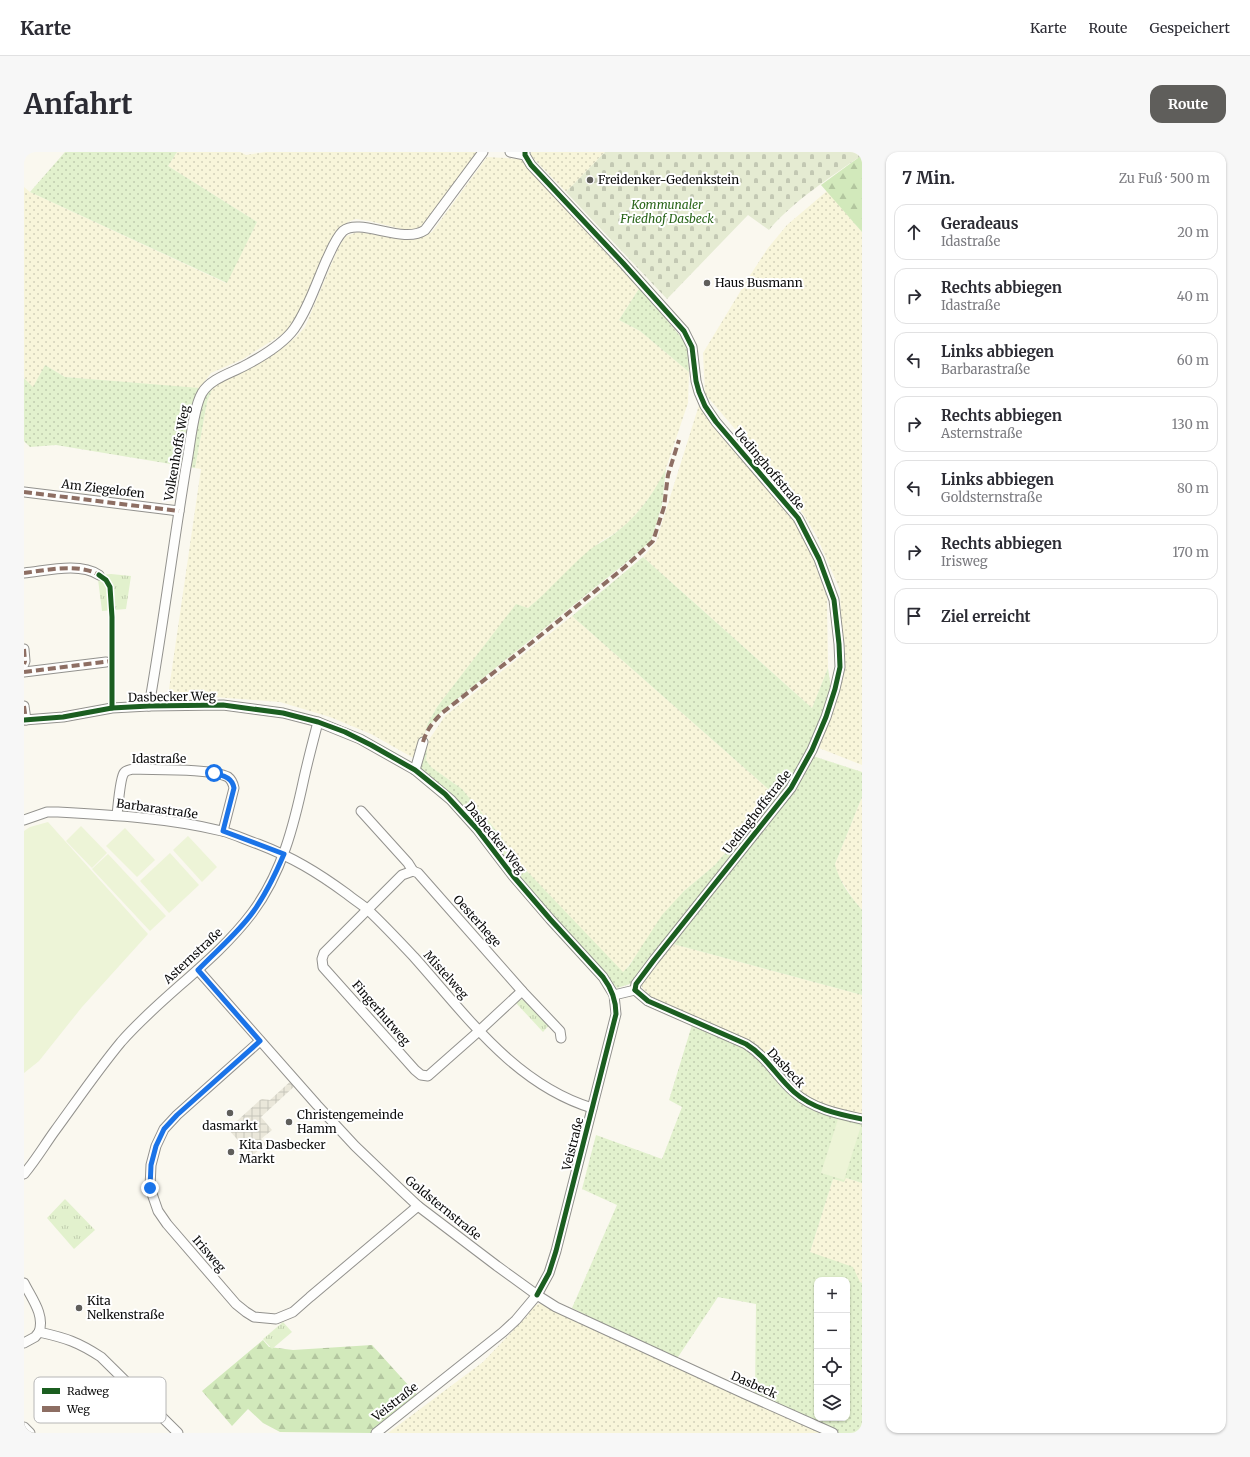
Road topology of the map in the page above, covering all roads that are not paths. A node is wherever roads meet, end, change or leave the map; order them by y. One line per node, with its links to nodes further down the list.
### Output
1 (484, 152): 5 (street, Volkenhoffs Weg)
2 (510, 152): 3 (street)
3 (525, 154): 26 (street, Uedinghoffstraße)
4 (24, 492): 5 (street, Am Ziegelofen)
5 (179, 511): 13 (street, Volkenhoffs Weg)
6 (24, 573): 7 (street)
7 (99, 574)
8 (24, 649): 10 (street)
9 (106, 662): 11 (street)
10 (24, 664)
11 (24, 672)
12 (24, 706): 14 (street)
13 (149, 706): 14 (street, Dasbecker Weg); 15 (street, Dasbecker Weg)
14 (25, 720)
15 (318, 722): 17 (street, Dasbecker Weg); 22 (street, Asternstraße)
16 (424, 742): 17 (street)
17 (415, 770): 28 (street, Dasbecker Weg)
18 (361, 811): 23 (street, Oesterhege)
19 (117, 815): 20 (street, Barbarastraße); 21 (street, Barbarastraße); 21 (street, Idastraße)
20 (24, 820)
21 (223, 831): 22 (street, Barbarastraße)
22 (284, 854): 24 (street, Mistelweg); 25 (street, Asternstraße)
23 (413, 871): 24 (street); 27 (street, Oesterhege)
24 (367, 909): 29 (street, Mistelweg); 29 (street, Fingerhutweg)
25 (198, 970): 31 (street, Goldsternstraße); 34 (street, Asternstraße)
26 (635, 990): 28 (street); 33 (street, Dasbeck)
27 (522, 991): 29 (street); 30 (street, Oesterhege)
28 (614, 996): 32 (street, Veistraße)
29 (479, 1031): 32 (street, Mistelweg)
30 (561, 1038)
31 (260, 1041): 35 (street, Goldsternstraße); 35 (street, Irisweg)
32 (592, 1108): 37 (street, Veistraße)
33 (862, 1120)
34 (24, 1174)
35 (418, 1206): 37 (street, Goldsternstraße)
36 (24, 1283): 38 (street)
37 (537, 1295): 45 (street, Veistraße); 46 (street, Dasbeck)
38 (40, 1332): 39 (street); 40 (street)
39 (24, 1343)
40 (121, 1377)
41 (166, 1421): 44 (street)
42 (24, 1427): 43 (street)
43 (30, 1433)
44 (178, 1433)
45 (376, 1433)
46 (833, 1433)

